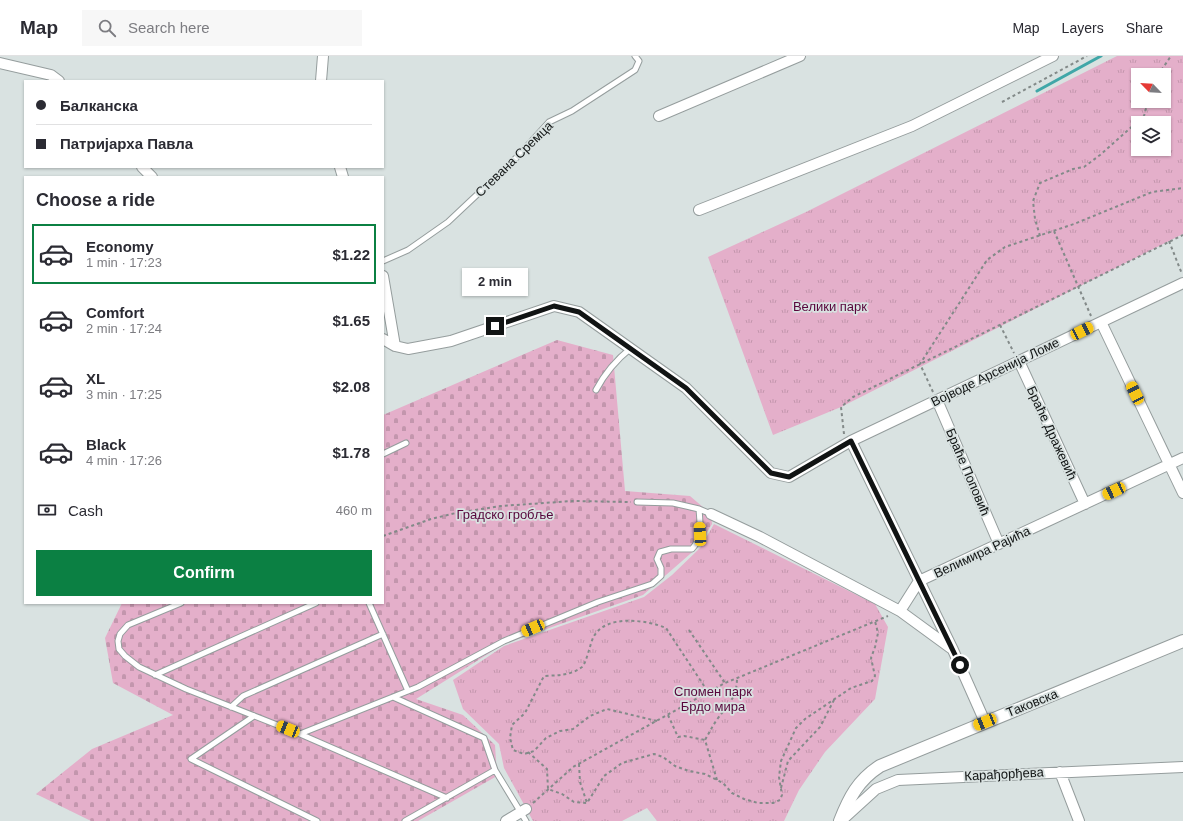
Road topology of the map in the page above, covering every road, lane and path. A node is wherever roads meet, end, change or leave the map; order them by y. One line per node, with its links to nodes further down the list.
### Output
1 (323, 56): 10 (street)
2 (635, 56): 22 (lane, Стевана Сремца)
3 (800, 56): 13 (street)
4 (1053, 56): 17 (street)
5 (1087, 56): 11 (path)
6 (1171, 56): 8 (path)
7 (0, 63): 9 (street)
8 (1163, 68)
9 (58, 80)
10 (321, 80)
11 (1002, 102)
12 (1146, 108): 20 (path)
13 (658, 116)
14 (143, 168): 15 (street)
15 (151, 176)
16 (1183, 188): 18 (path)
17 (699, 210)
18 (1054, 231): 20 (path); 26 (path)
19 (1183, 235): 21 (path)
20 (1040, 236): 33 (path)
21 (1169, 241): 23 (path); 26 (path)
22 (384, 262)
23 (1183, 277)
24 (384, 282): 30 (street)
25 (1183, 283): 27 (street, Војводе Арсенија Ломе)
26 (1078, 286): 27 (path); 28 (path)
27 (1098, 323): 32 (street, Војводе Арсенија Ломе); 40 (street)
28 (1000, 324): 32 (path); 33 (path)
29 (384, 339): 30 (street)
30 (395, 346): 31 (street, Војводе Арсенија Ломе)
31 (631, 348): 34 (lane); 37 (street, Војводе Арсенија Ломе)
32 (1019, 361): 35 (street, Војводе Арсенија Ломе); 43 (street, Браће Дражевић)
33 (920, 364): 35 (path); 37 (path)
34 (596, 390)
35 (937, 400): 37 (street, Војводе Арсенија Ломе); 47 (street, Браће Поповић)
36 (406, 443): 38 (lane)
37 (848, 443): 48 (street)
38 (384, 454)
39 (1183, 458): 40 (street, Велимира Рајића)
40 (1170, 464): 41 (street); 43 (street, Велимира Рајића)
41 (1183, 493)
42 (637, 502): 44 (lane); 46 (path)
43 (1085, 504): 47 (street, Велимира Рајића)
44 (699, 509): 45 (lane); 61 (lane)
45 (711, 514): 52 (street)
46 (384, 536)
47 (999, 544): 48 (street, Велимира Рајића)
48 (920, 581): 52 (street, Велимира Рајића); 57 (street)
49 (179, 604): 58 (lane)
50 (314, 604): 58 (lane)
51 (369, 604): 55 (lane)
52 (900, 611): 53 (path); 57 (street)
53 (875, 621): 59 (path); 64 (path)
54 (689, 630): 60 (path)
55 (382, 634): 61 (lane); 65 (lane)
56 (1183, 641): 69 (street, Таковска)
57 (953, 650): 69 (street)
58 (155, 675): 65 (lane)
59 (737, 678): 60 (path); 71 (path)
60 (724, 683): 62 (path)
61 (408, 691): 63 (lane)
62 (708, 692): 66 (path); 72 (path)
63 (393, 697): 70 (lane); 75 (lane)
64 (834, 700): 79 (path); 79 (path)
65 (231, 707): 67 (lane)
66 (668, 714): 68 (path); 71 (path)
67 (254, 716): 70 (lane); 83 (lane)
68 (657, 721): 72 (path); 73 (path)
69 (985, 722): 86 (street, Таковска)
70 (300, 734): 80 (lane)
71 (705, 740): 77 (path)
72 (528, 752): 78 (path)
73 (579, 764): 78 (path); 81 (path)
74 (1183, 768): 76 (street, Карађорђева)
75 (495, 770): 80 (lane); 82 (lane)
76 (1060, 772): 86 (street, Карађорђева); 87 (street)
77 (717, 780): 79 (path); 81 (path)
78 (548, 790): 81 (path); 82 (path)
79 (781, 790)
80 (447, 798): 84 (lane)
81 (587, 803)
82 (524, 814): 85 (street)
83 (317, 821)
84 (405, 821)
85 (506, 821)
86 (840, 821)
87 (1079, 821)

